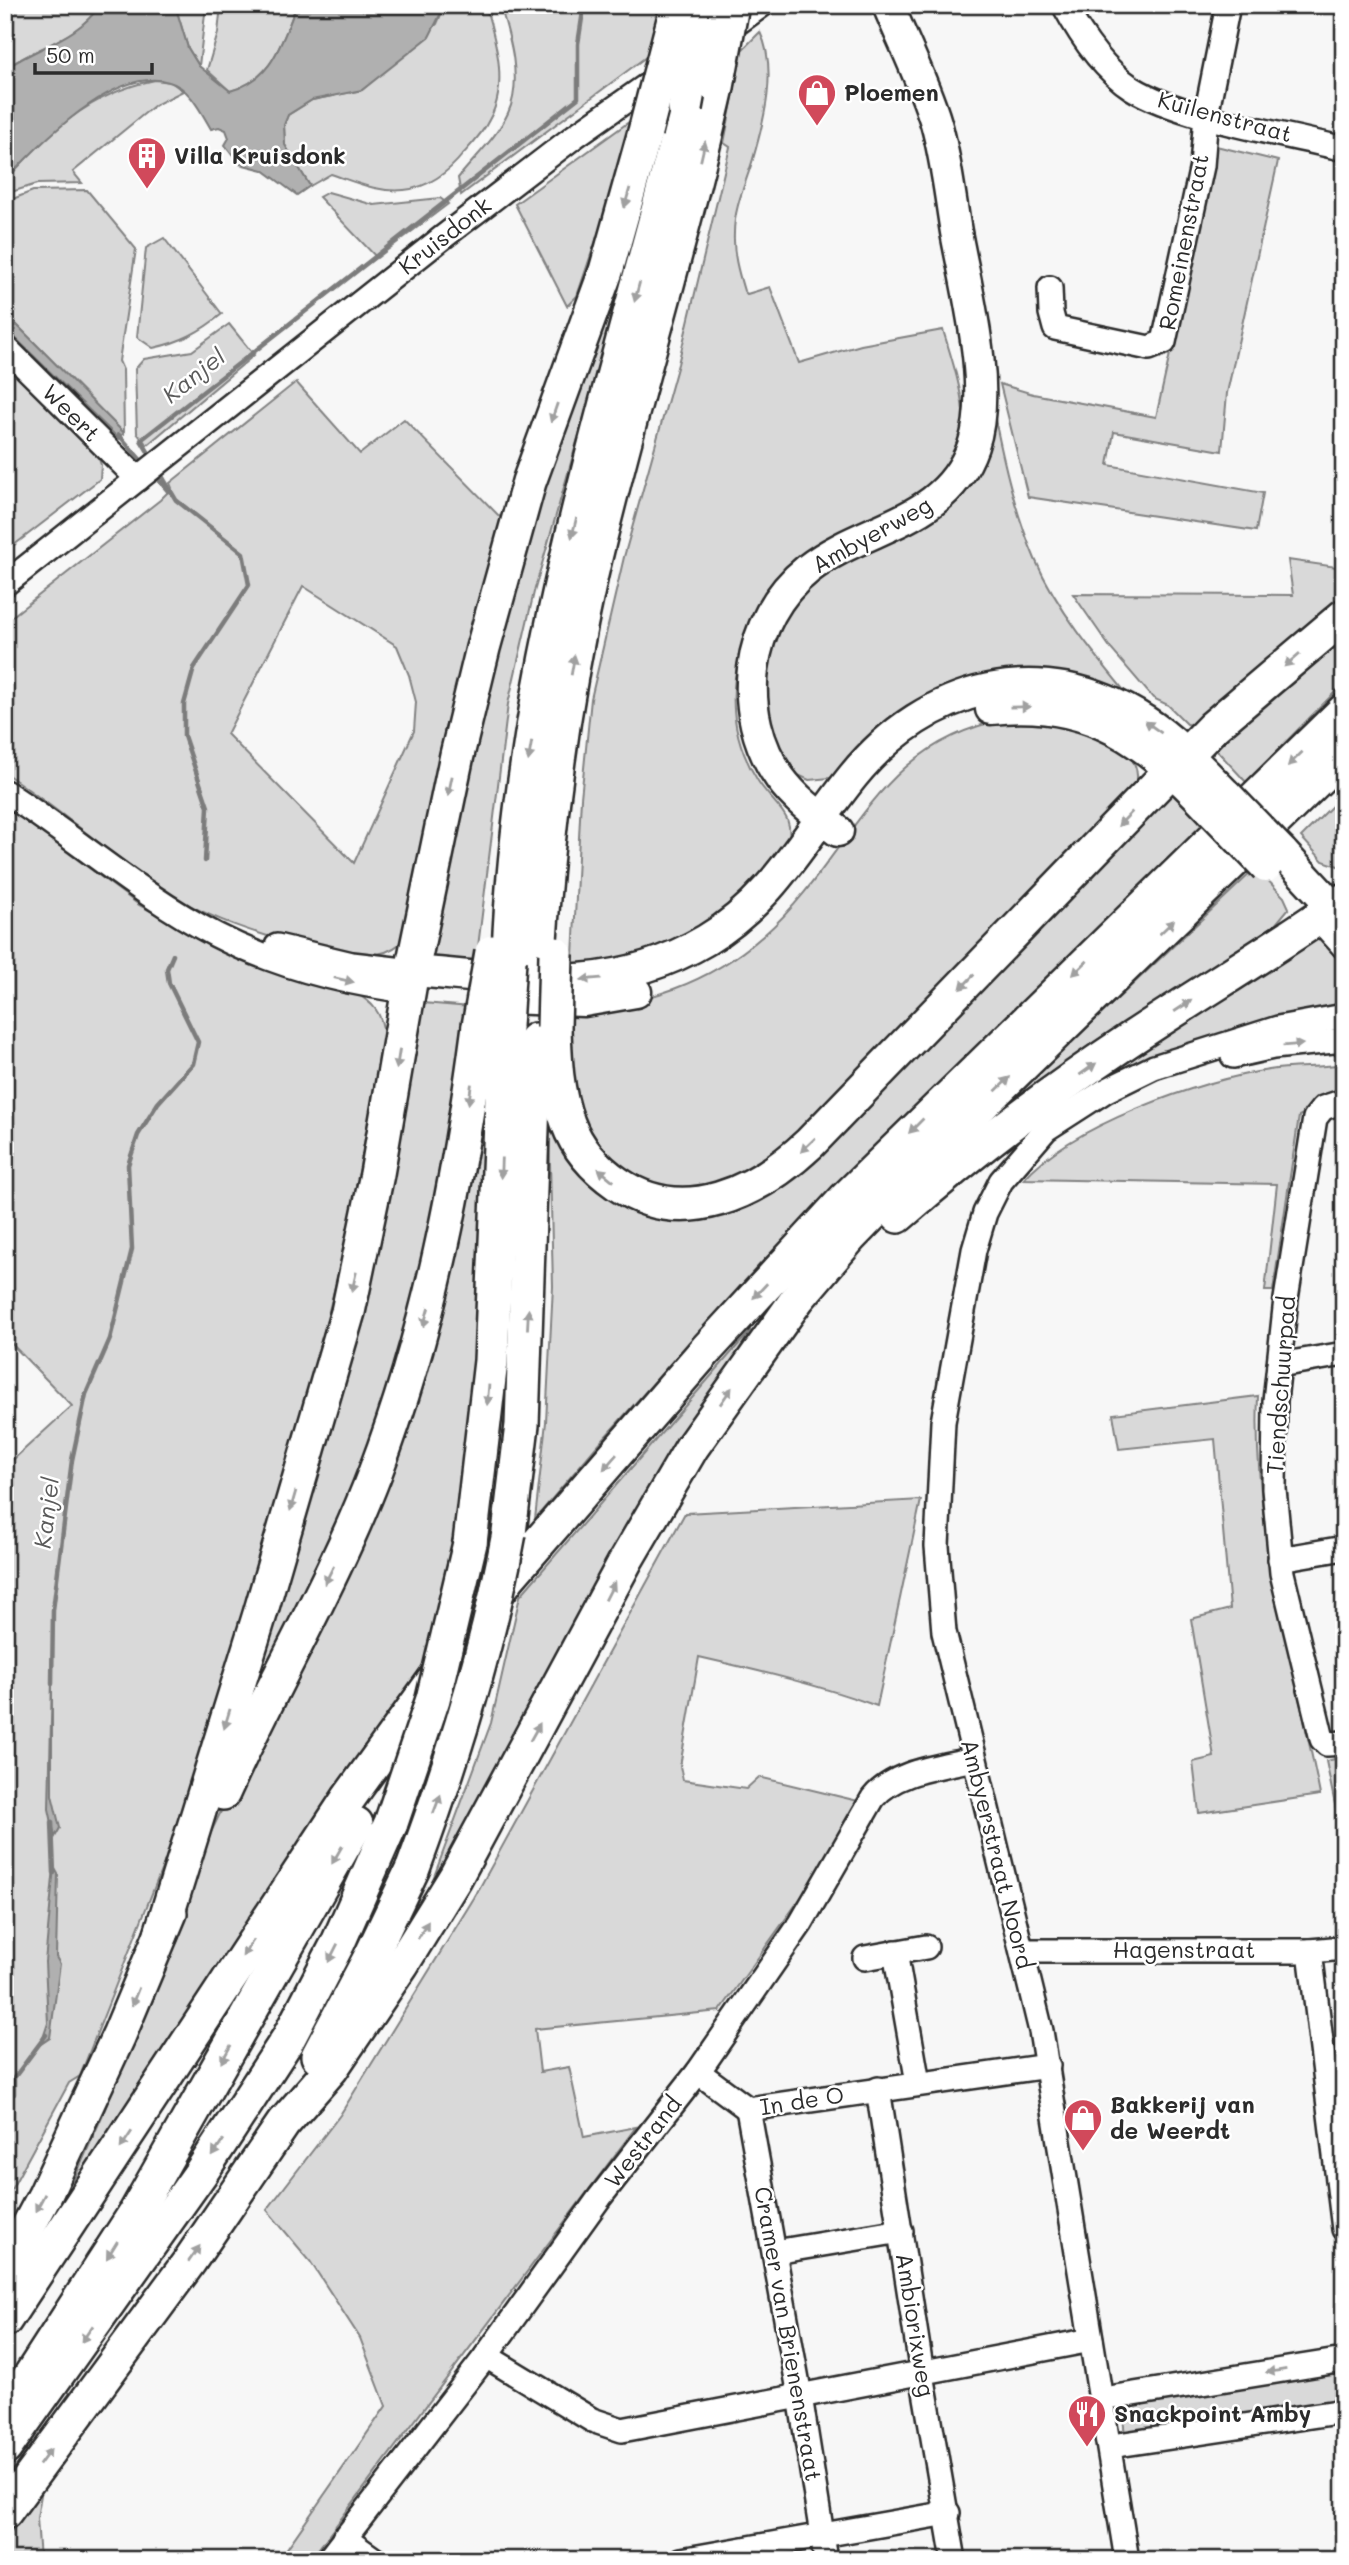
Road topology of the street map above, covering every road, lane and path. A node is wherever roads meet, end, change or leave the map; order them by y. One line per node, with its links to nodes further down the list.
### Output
1 (732, 5): 21 (highway, one-way to 1, bridge)
2 (762, 5): 11 (street, Kruisdonk)
3 (888, 5): 18 (main road, Ambyerweg)
4 (1063, 5): 7 (street, Kuilenstraat)
5 (1228, 5): 7 (street)
6 (686, 8): 21 (highway, one-way to 21, bridge); 22 (highway, one-way to 22, bridge)
7 (1206, 115): 8 (street, Kuilenstraat); 9 (street, Romeinenstraat)
8 (1344, 149)
9 (1051, 288)
10 (5, 346): 11 (street, Weert)
11 (138, 479): 12 (street, Kruisdonk)
12 (5, 584)
13 (1344, 615): 16 (highway, one-way to 16)
14 (1344, 711): 31 (highway, one-way to 31)
15 (1344, 754): 28 (highway, one-way to 15)
16 (1180, 762): 18 (main road); 19 (main road, bridge); 24 (highway, one-way to 24)
17 (5, 792): 22 (street)
18 (830, 825): 22 (main road)
19 (1335, 911): 20 (street); 28 (highway, one-way to 19)
20 (1344, 947)
21 (524, 953): 24 (highway, bridge); 24 (highway, bridge)
22 (410, 981): 36 (highway, one-way to 36)
23 (1344, 1016): 27 (street, Ambyerstraat Noord)
24 (519, 1027): 31 (highway, one-way to 24); 36 (highway, one-way to 36); 64 (highway, one-way to 64, bridge)
25 (1344, 1040): 27 (street, Ambyerstraat Noord, one-way to 25)
26 (1333, 1104): 30 (street, Tiendschuurpad)
27 (1022, 1160): 35 (street, Ambyerstraat Noord)
28 (819, 1274): 48 (highway, one-way to 28)
29 (1344, 1354): 30 (street)
30 (1279, 1365): 33 (street, Tiendschuurpad)
31 (522, 1541): 48 (highway, one-way to 31, bridge); 54 (highway, one-way to 54); 62 (highway, one-way to 62)
32 (1344, 1548): 33 (street)
33 (1280, 1559): 34 (street, Tiendschuurpad)
34 (1335, 1744)
35 (972, 1759): 39 (street, Ambyerstraat Noord); 44 (street, Westrand)
36 (161, 1934): 53 (highway, one-way to 53)
37 (926, 1947): 41 (street)
38 (1344, 1948): 40 (street, Hagenstraat)
39 (1023, 1951): 40 (street, Hagenstraat); 43 (street, Ambyerstraat Noord)
40 (1310, 1951): 49 (street)
41 (895, 1952): 42 (street); 45 (street)
42 (864, 1958)
43 (1048, 2066): 45 (street, In de O); 55 (street, Ambyerstraat Noord)
44 (698, 2073): 47 (street, In de O); 56 (street, Westrand)
45 (918, 2084): 46 (street, In de O)
46 (878, 2089): 47 (street, In de O); 51 (street, Ambiorixweg)
47 (748, 2109): 52 (street, Cramer van Brienenstraat)
48 (283, 2124): 65 (highway, one-way to 48)
49 (1342, 2191): 50 (street)
50 (1344, 2230)
51 (901, 2231): 52 (street); 58 (street, Ambiorixweg)
52 (775, 2252): 59 (street, Cramer van Brienenstraat)
53 (5, 2270)
54 (5, 2320)
55 (1091, 2340): 58 (street); 60 (street, Ambyerstraat Noord)
56 (486, 2356): 59 (street); 68 (street, Westrand)
57 (1344, 2360): 60 (street, one-way to 60)
58 (922, 2374): 59 (street); 66 (street, Ambiorixweg)
59 (800, 2396): 67 (street, Cramer van Brienenstraat)
60 (1103, 2399): 63 (street, Ambyerstraat Noord)
61 (1344, 2411): 63 (street)
62 (5, 2415)
63 (1111, 2446): 74 (street, Ambyerstraat Noord)
64 (5, 2448)
65 (5, 2512)
66 (948, 2513): 67 (street); 73 (street, Ambiorixweg)
67 (821, 2533): 71 (street); 72 (street, Cramer van Brienenstraat)
68 (344, 2538): 69 (street, Westrand); 70 (street)
69 (328, 2560)
70 (375, 2560)
71 (681, 2560)
72 (826, 2560)
73 (954, 2560)
74 (1127, 2560)

